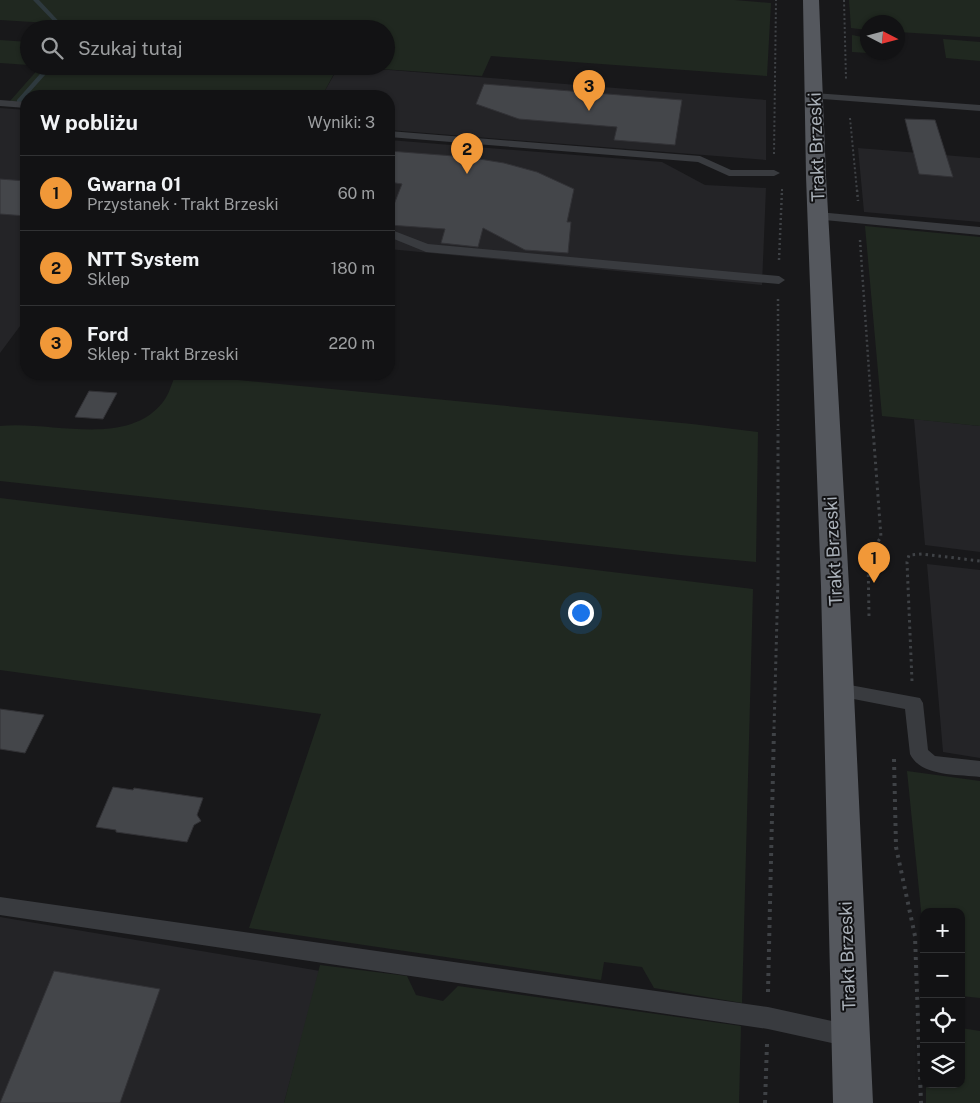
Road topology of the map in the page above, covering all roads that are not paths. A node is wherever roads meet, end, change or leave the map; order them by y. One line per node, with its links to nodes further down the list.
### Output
1 (811, 0): 2 (main road, Trakt Brzeski)
2 (814, 96): 5 (lane); 8 (main road, Trakt Brzeski)
3 (0, 103): 4 (lane)
4 (20, 105)
5 (980, 108)
6 (395, 134): 7 (lane)
7 (774, 173)
8 (818, 216): 9 (lane); 12 (main road, Trakt Brzeski)
9 (980, 230)
10 (395, 235): 11 (lane)
11 (779, 280)
12 (838, 690): 13 (lane); 15 (main road, Trakt Brzeski)
13 (980, 769)
14 (0, 906): 15 (lane)
15 (850, 1036): 16 (main road, Trakt Brzeski)
16 (852, 1103)

